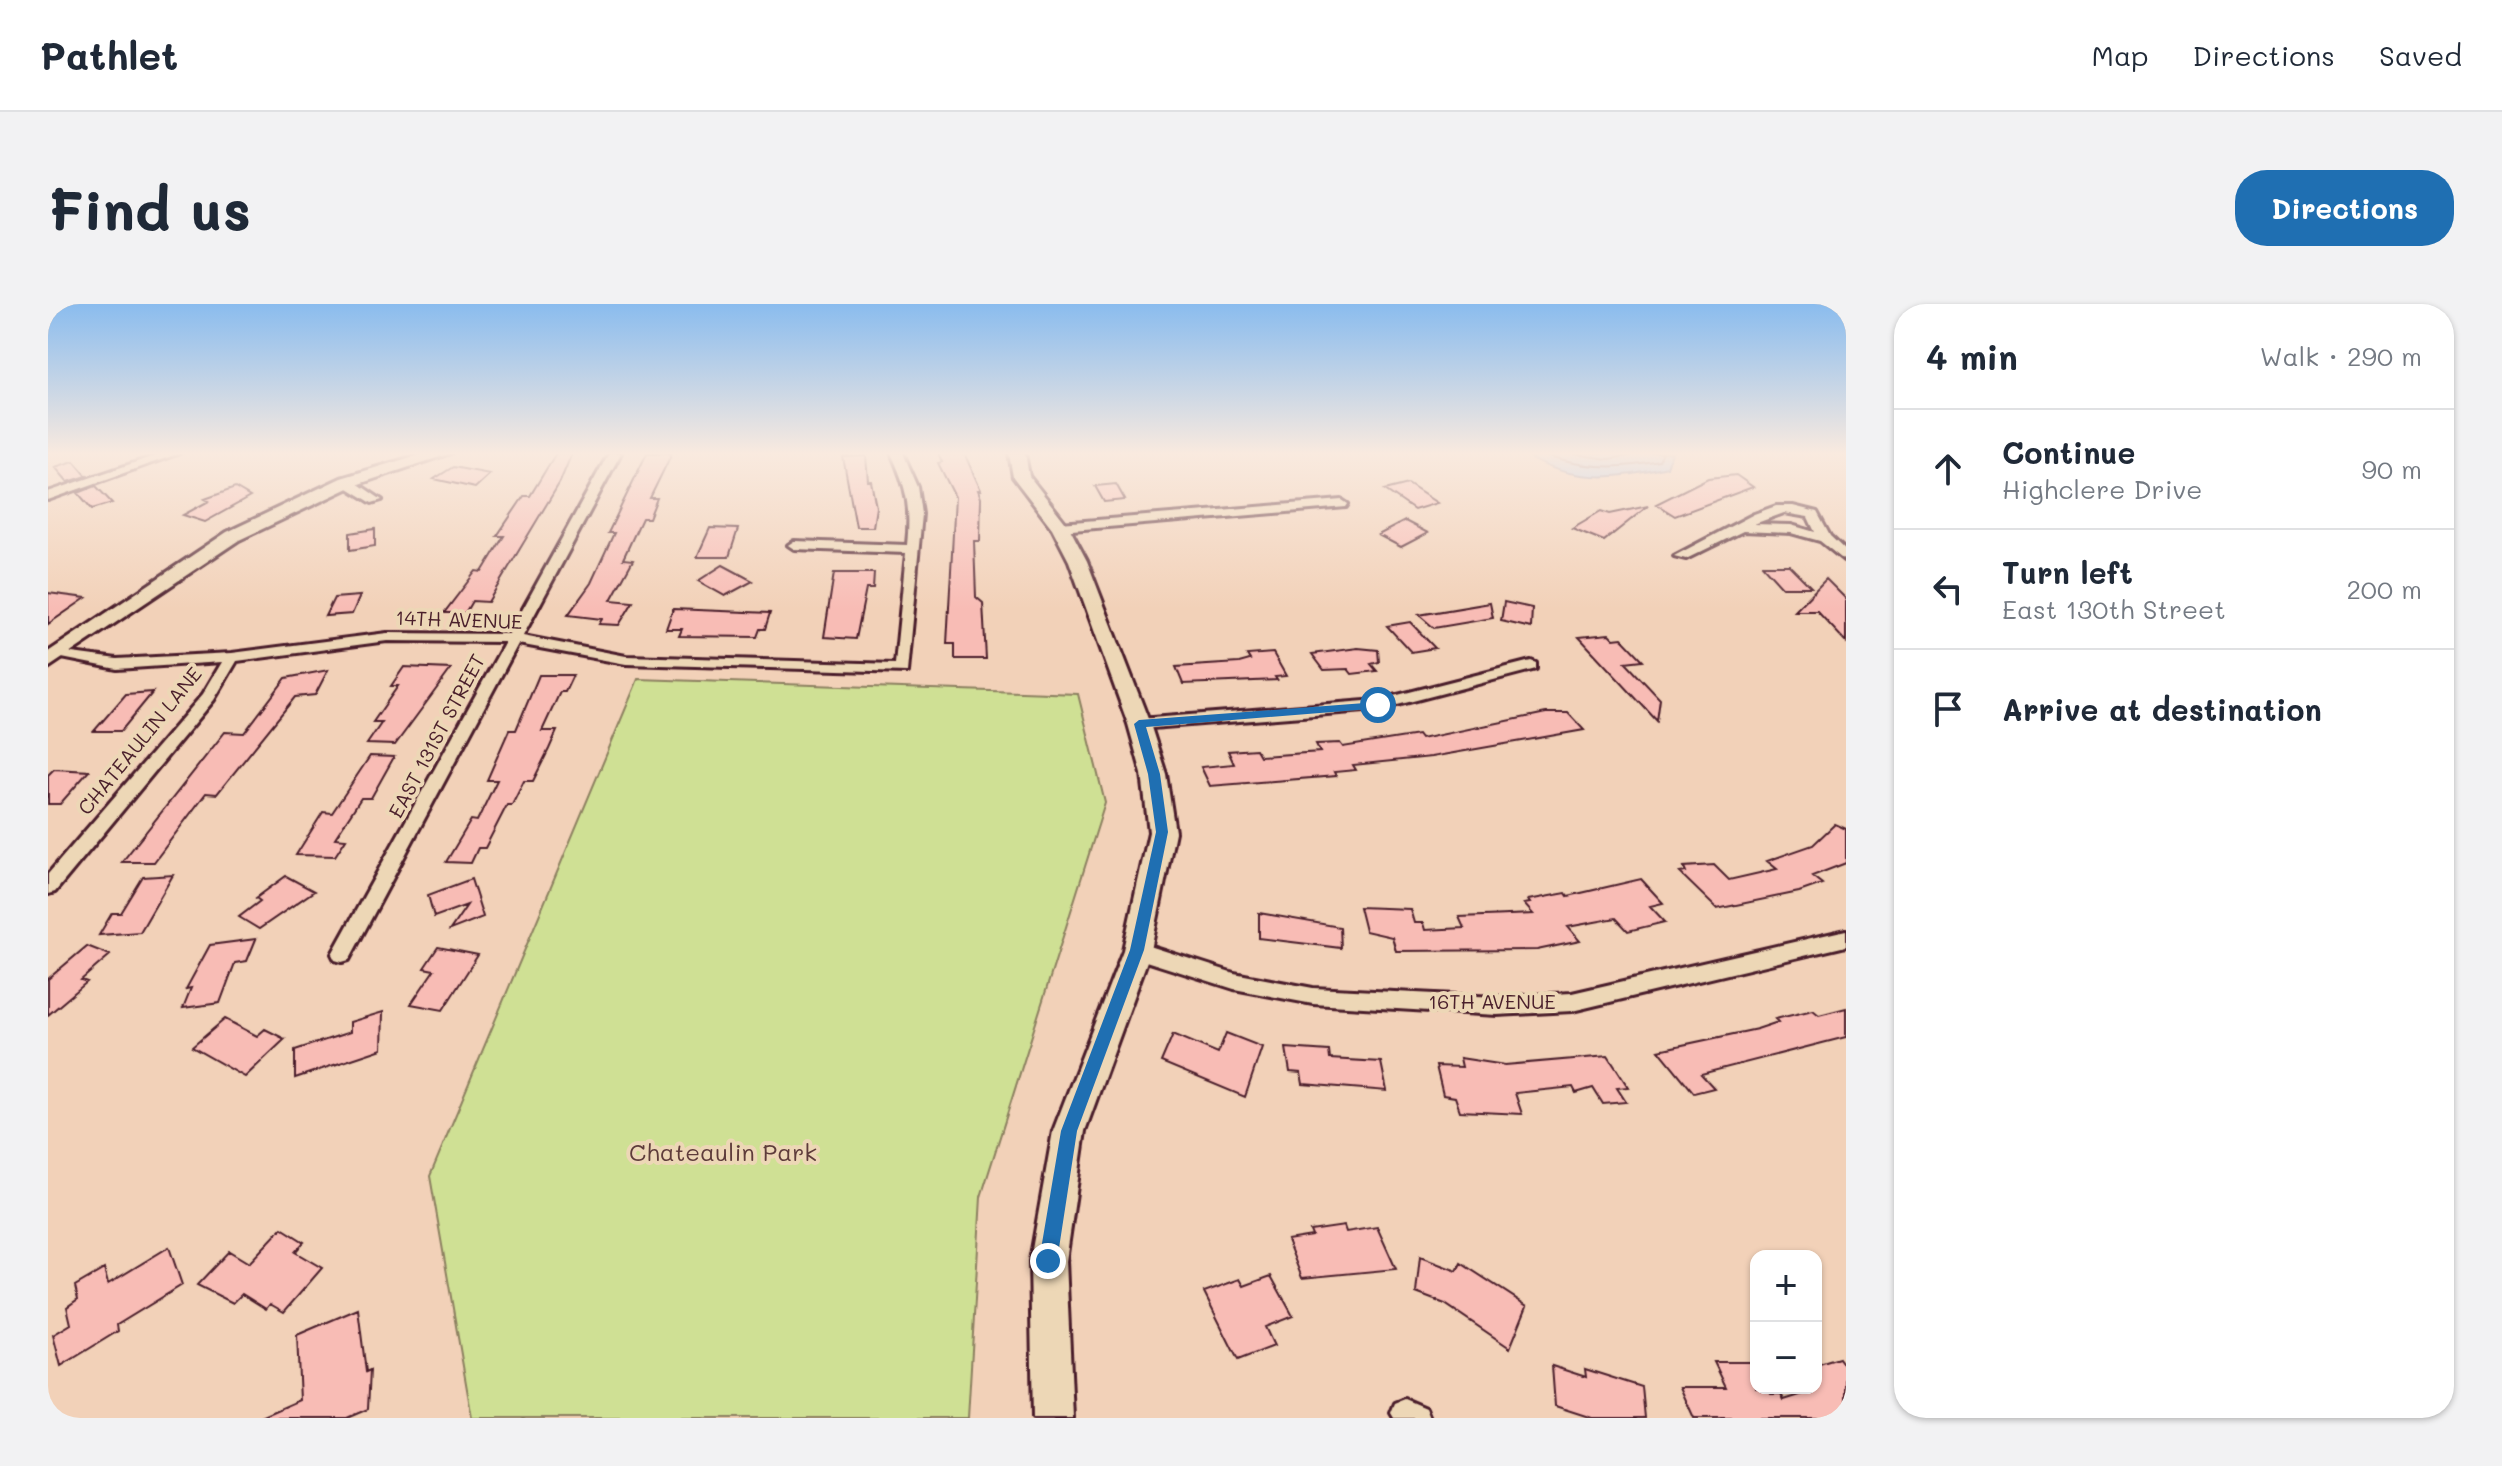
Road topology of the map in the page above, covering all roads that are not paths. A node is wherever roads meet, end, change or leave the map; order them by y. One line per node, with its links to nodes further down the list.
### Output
1 (298, 505): 15 (street)
2 (586, 505): 13 (street, EAST 131ST STREET)
3 (915, 505): 10 (street)
4 (1043, 505): 6 (street)
5 (1330, 505): 6 (street)
6 (1060, 527): 17 (street)
7 (1741, 527): 8 (street); 8 (street); 11 (street)
8 (1825, 538): 12 (street)
9 (794, 545): 10 (street)
10 (912, 549): 13 (street, 14TH AVENUE)
11 (1681, 556)
12 (1846, 558)
13 (512, 638): 14 (street, 14TH AVENUE); 21 (street, EAST 131ST STREET)
14 (232, 657): 15 (street, 14TH AVENUE); 18 (street, CHATEAULIN LANE)
15 (55, 658)
16 (1531, 666): 17 (street)
17 (1139, 724): 20 (street)
18 (48, 887)
19 (1846, 938): 20 (street, 16TH AVENUE)
20 (1137, 950): 22 (street)
21 (342, 954)
22 (1053, 1418)

